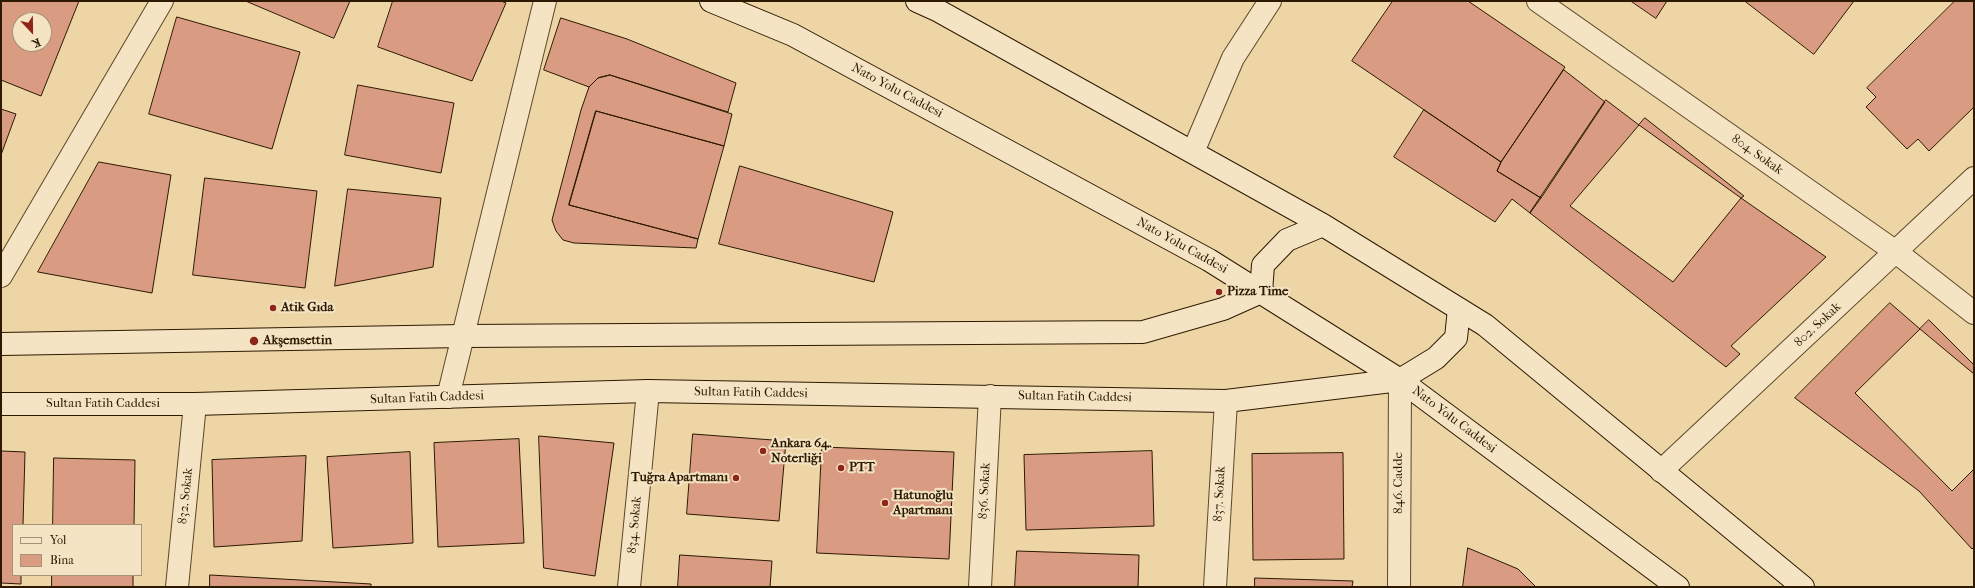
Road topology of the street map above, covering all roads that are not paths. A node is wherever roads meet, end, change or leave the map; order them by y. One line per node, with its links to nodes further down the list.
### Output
1 (162, 1): 11 (main road)
2 (545, 1): 15 (main road)
3 (711, 1): 12 (main road, Nato Yolu Caddesi)
4 (917, 1): 7 (main road)
5 (1270, 1): 7 (main road)
6 (1538, 1): 10 (main road, 804. Sokak)
7 (1193, 152): 9 (main road)
8 (1974, 178): 10 (main road, 802. Sokak)
9 (1323, 225): 12 (main road); 13 (main road)
10 (1896, 252): 14 (main road, 804. Sokak); 24 (main road, 802. Sokak)
11 (1, 276)
12 (1261, 292): 15 (main road); 17 (main road, Nato Yolu Caddesi)
13 (1459, 309): 17 (main road, Sultan Fatih Caddesi); 24 (main road)
14 (1974, 313)
15 (463, 336): 16 (main road); 20 (main road)
16 (1, 344)
17 (1400, 380): 21 (main road, Sultan Fatih Caddesi); 29 (main road, 846. Cadde); 30 (main road, Nato Yolu Caddesi)
18 (648, 392): 19 (main road, Sultan Fatih Caddesi); 20 (main road, Sultan Fatih Caddesi); 26 (main road, 834. Sokak)
19 (990, 396): 21 (main road, Sultan Fatih Caddesi); 27 (main road, 836. Sokak)
20 (448, 397): 23 (main road, Sultan Fatih Caddesi)
21 (1226, 401): 28 (main road, 837. Sokak)
22 (1, 404): 23 (main road, Sultan Fatih Caddesi)
23 (195, 404): 25 (main road, 832. Sokak)
24 (1661, 470): 31 (main road)
25 (177, 587)
26 (629, 587)
27 (980, 587)
28 (1215, 587)
29 (1399, 587)
30 (1678, 587)
31 (1803, 587)

